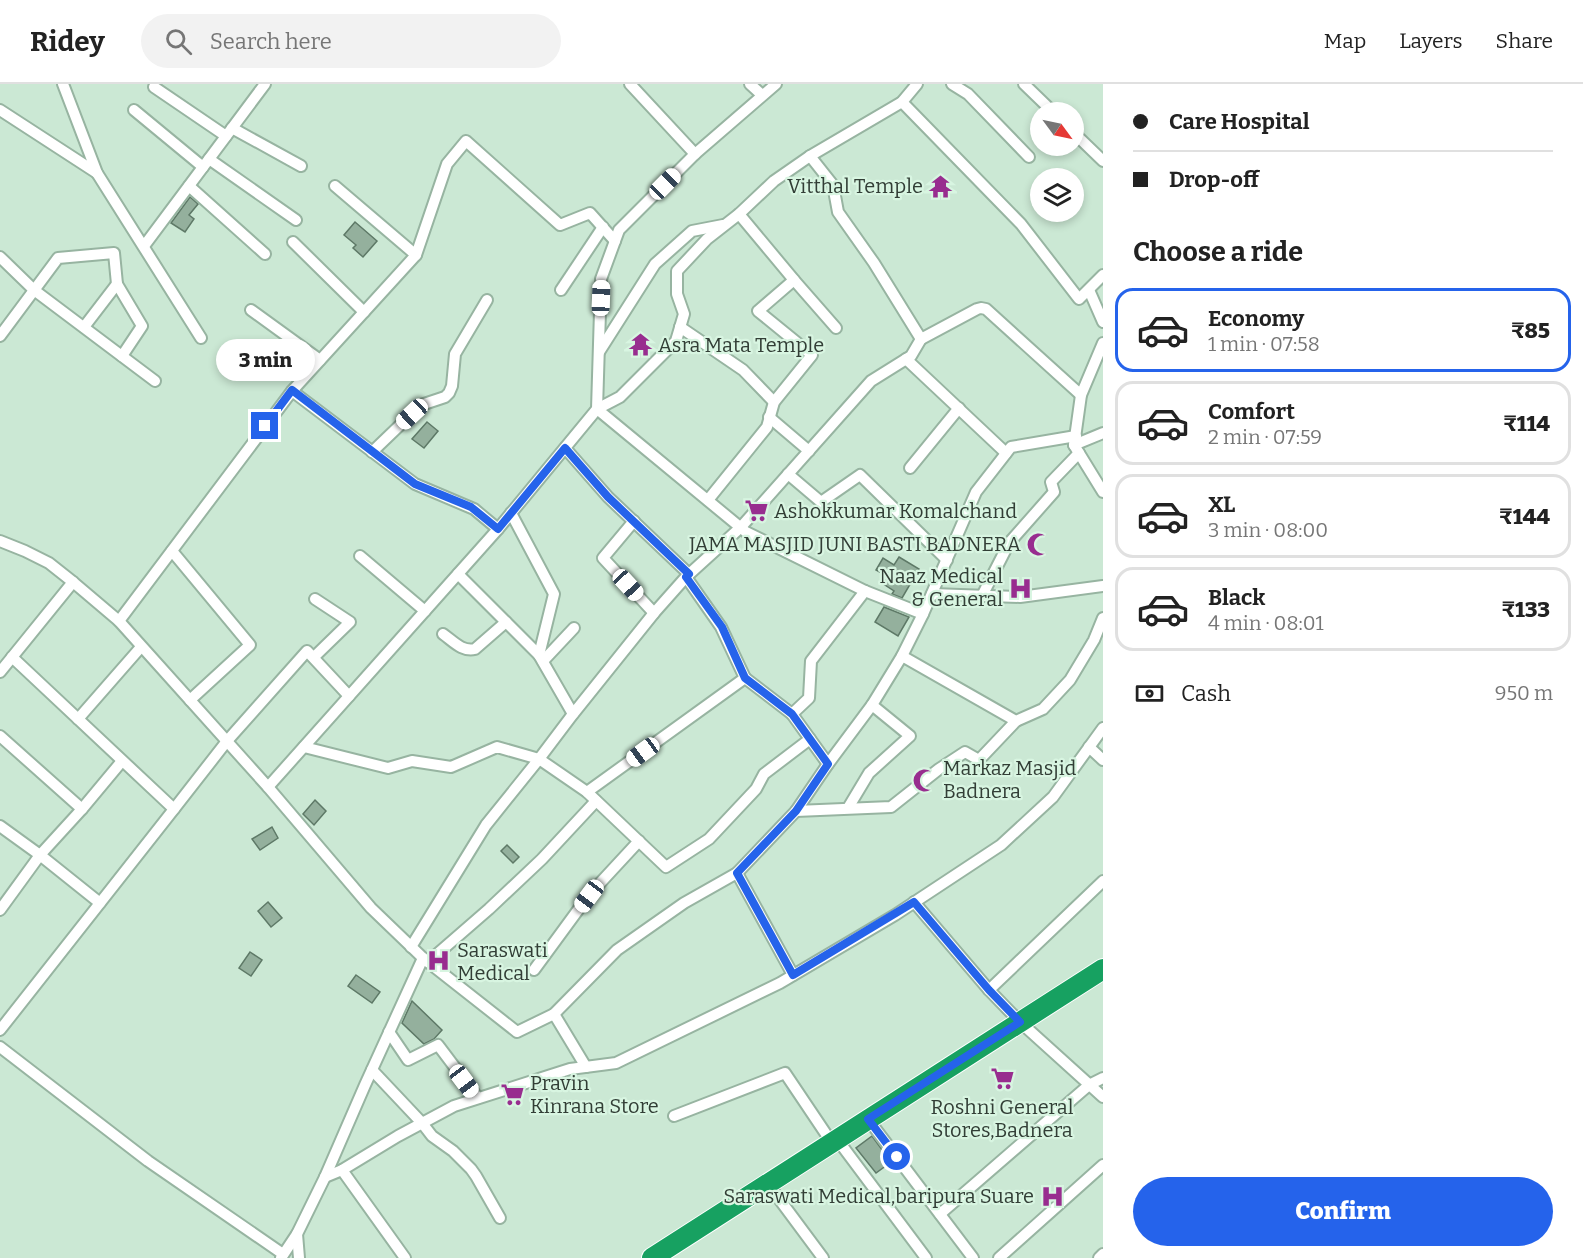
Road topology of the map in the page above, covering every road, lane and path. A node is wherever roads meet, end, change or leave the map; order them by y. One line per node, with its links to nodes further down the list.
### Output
1 (63, 84): 23 (street)
2 (265, 84): 15 (street)
3 (630, 84): 17 (street)
4 (750, 84): 10 (street)
5 (776, 84): 10 (street)
6 (917, 84): 11 (street)
7 (952, 84): 19 (street)
8 (1024, 84): 12 (street)
9 (154, 87): 15 (street)
10 (762, 95): 17 (street)
11 (902, 102): 18 (street); 41 (street)
12 (1043, 102)
13 (0, 110): 23 (street)
14 (134, 110): 21 (street)
15 (229, 132): 21 (street); 22 (street)
16 (1084, 143): 20 (street)
17 (695, 154): 30 (street)
18 (810, 156): 26 (street); 51 (street)
19 (1029, 157)
20 (1103, 161)
21 (206, 163): 24 (street); 27 (street)
22 (301, 166)
23 (97, 174): 32 (street)
24 (189, 186): 32 (street); 33 (street)
25 (335, 186): 34 (street)
26 (739, 214): 28 (street); 37 (street)
27 (296, 220)
28 (726, 225): 47 (street); 53 (street)
29 (603, 227): 30 (street); 34 (street); 40 (street)
30 (615, 241): 53 (street)
31 (293, 242): 44 (street)
32 (144, 246): 50 (street)
33 (265, 254)
34 (416, 255): 44 (street)
35 (0, 257): 39 (street)
36 (1103, 275): 41 (street)
37 (794, 280): 48 (street); 60 (street)
38 (117, 284): 39 (street); 46 (street); 54 (street)
39 (34, 290): 46 (street); 49 (street)
40 (561, 290)
41 (1089, 290): 45 (street)
42 (487, 300): 68 (street)
43 (251, 310): 56 (street)
44 (364, 312): 56 (street)
45 (1103, 322)
46 (84, 327): 54 (street)
47 (680, 327): 60 (street); 62 (street)
48 (836, 328)
49 (0, 336)
50 (201, 338)
51 (921, 339): 55 (street); 59 (street)
52 (1103, 343): 59 (street)
53 (598, 353): 62 (street)
54 (122, 356): 57 (street)
55 (906, 359): 61 (street); 67 (street)
56 (320, 360): 58 (street)
57 (155, 381)
58 (292, 390): 68 (street); 79 (street)
59 (1082, 395): 65 (street)
60 (774, 402): 63 (street)
61 (959, 408): 69 (street); 70 (street)
62 (597, 409): 66 (street); 73 (street)
63 (769, 417): 67 (street); 73 (street)
64 (1103, 433): 65 (street)
65 (1076, 445): 69 (street); 72 (street); 88 (street)
66 (565, 448): 74 (street); 75 (street)
67 (809, 451): 71 (street)
68 (372, 452): 77 (street)
69 (1006, 453): 81 (street)
70 (910, 468)
71 (788, 474): 76 (street); 81 (street)
72 (1103, 492)
73 (708, 500): 76 (street)
74 (511, 513): 77 (street); 103 (street)
75 (634, 521): 83 (street); 91 (street)
76 (741, 527): 83 (street); 86 (street)
77 (498, 529): 82 (street)
78 (0, 541): 84 (street)
79 (172, 551): 94 (street); 107 (street)
80 (360, 556): 90 (street)
81 (947, 560): 87 (street)
82 (458, 574): 90 (street); 95 (street)
83 (688, 575): 91 (street); 105 (street)
84 (73, 582): 94 (street); 101 (street)
85 (1103, 586): 88 (street)
86 (865, 591): 92 (street); 110 (street)
87 (932, 594): 88 (street); 92 (street)
88 (982, 596)
89 (315, 599): 102 (street)
90 (425, 611): 106 (street)
91 (654, 613): 109 (street)
92 (923, 614): 100 (street)
93 (1103, 618): 98 (street)
94 (119, 621): 99 (street)
95 (506, 622): 97 (street); 103 (street)
96 (574, 628): 103 (street)
97 (443, 634)
98 (1098, 643): 112 (street)
99 (141, 647): 107 (street); 111 (street)
100 (903, 656): 108 (street); 112 (street)
101 (12, 657): 104 (street); 111 (street)
102 (314, 657): 106 (street); 116 (street)
103 (541, 658): 109 (street)
104 (0, 672)
105 (745, 678): 110 (street); 124 (street)
106 (349, 696): 117 (street)
107 (190, 700): 116 (street)
108 (872, 705): 122 (street); 126 (street)
109 (573, 714): 119 (street)
110 (792, 714): 115 (street)
111 (78, 719): 121 (street)
112 (1016, 721): 126 (street)
113 (1103, 728): 118 (street)
114 (0, 736): 127 (street)
115 (810, 739): 122 (street); 131 (street)
116 (227, 741): 123 (street); 128 (street)
117 (304, 747): 119 (street); 123 (street)
118 (1089, 747): 120 (street); 135 (street)
119 (539, 759): 124 (street); 138 (street)
120 (1103, 760)
121 (122, 761): 127 (street); 128 (street)
122 (828, 764): 129 (street)
123 (268, 787): 138 (street)
124 (587, 792): 125 (street)
125 (596, 801): 131 (street); 139 (street)
126 (848, 808): 129 (street)
127 (82, 809): 132 (street)
128 (174, 809): 136 (street)
129 (796, 811): 133 (street)
130 (0, 826): 132 (street)
131 (639, 841): 141 (street)
132 (40, 855): 136 (street); 137 (street)
133 (737, 873): 142 (street); 144 (street)
134 (1103, 881): 143 (street)
135 (914, 902): 142 (street); 143 (street)
136 (100, 903): 146 (street)
137 (0, 910)
138 (411, 947): 139 (street)
139 (425, 960): 144 (street); 147 (street)
140 (1103, 969): 145 (highway)
141 (534, 970)
142 (793, 975): 149 (street)
143 (989, 990): 145 (street)
144 (554, 1014): 149 (street)
145 (1020, 1022): 152 (street); 156 (highway)
146 (0, 1030)
147 (389, 1032): 150 (street); 154 (street)
148 (0, 1047): 167 (street)
149 (586, 1067): 154 (street)
150 (372, 1070): 157 (street); 161 (street)
151 (1103, 1078): 152 (street)
152 (1089, 1085): 153 (street); 163 (street)
153 (1103, 1097)
154 (478, 1098): 157 (street)
155 (674, 1116): 158 (street)
156 (868, 1119): 158 (highway); 163 (street)
157 (422, 1123): 160 (street); 164 (street)
158 (835, 1141): 162 (highway); 172 (street)
159 (1103, 1166): 174 (street)
160 (342, 1170): 161 (street); 169 (street)
161 (325, 1177): 165 (street)
162 (768, 1184): 170 (highway); 171 (street)
163 (940, 1214): 173 (street)
164 (500, 1218)
165 (297, 1234): 167 (street); 168 (street)
166 (1103, 1254): 175 (street)
167 (282, 1256)
168 (299, 1258)
169 (405, 1258)
170 (652, 1258)
171 (823, 1258)
172 (926, 1258)
173 (973, 1258)
174 (999, 1258)
175 (1099, 1258)

